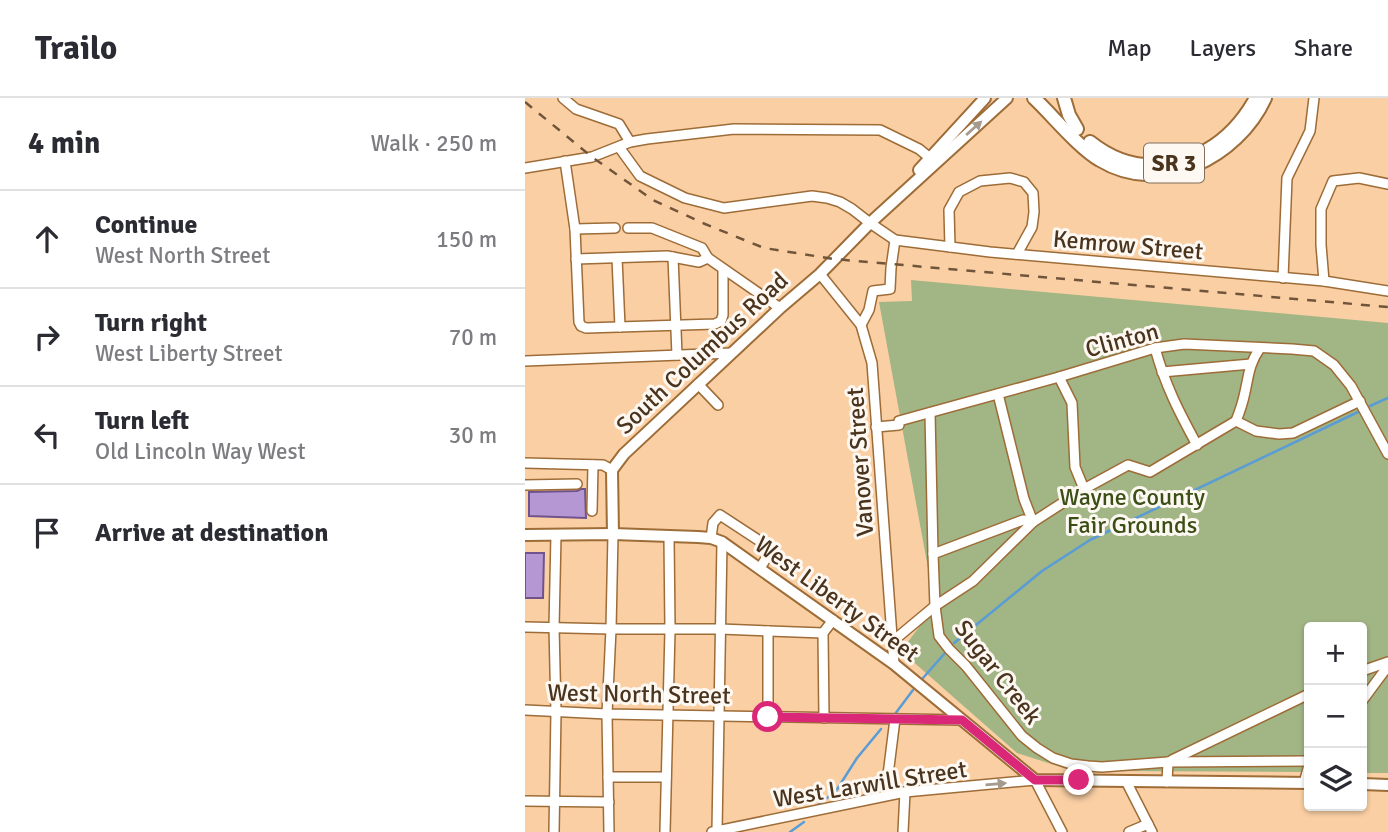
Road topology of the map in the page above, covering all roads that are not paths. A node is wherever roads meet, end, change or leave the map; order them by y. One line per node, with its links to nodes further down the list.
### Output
1 (563, 98): 11 (street)
2 (985, 98): 13 (main road, South Columbus Road)
3 (1007, 98): 13 (main road, South Columbus Road, one-way to 3)
4 (1034, 98): 8 (highway)
5 (1045, 98): 10 (highway)
6 (1064, 98): 10 (highway, SR 3)
7 (1256, 98): 10 (highway, SR 3)
8 (1265, 98)
9 (1314, 98): 30 (street)
10 (1077, 129)
11 (630, 142): 12 (street); 13 (street)
12 (619, 147): 14 (street); 17 (street, Kemrow Street)
13 (933, 160): 17 (main road, South Columbus Road)
14 (565, 161): 15 (street); 20 (street)
15 (525, 168)
16 (1388, 184): 31 (street)
17 (870, 223): 21 (street, Kemrow Street); 29 (main road, South Columbus Road)
18 (615, 228): 20 (street)
19 (628, 228): 27 (street)
20 (575, 229): 25 (street)
21 (895, 240): 22 (street, Kemrow Street); 35 (street)
22 (950, 247): 23 (street, Kemrow Street); 23 (street)
23 (1017, 254): 30 (street, Kemrow Street)
24 (673, 257): 26 (street); 27 (street); 34 (street)
25 (576, 258): 26 (street); 36 (street)
26 (617, 258): 36 (street)
27 (708, 258): 28 (street)
28 (723, 269): 33 (street); 34 (street)
29 (820, 274): 33 (main road, South Columbus Road); 35 (street, Vanover Street)
30 (1283, 278): 31 (street, Kemrow Street)
31 (1324, 281): 32 (street, Kemrow Street)
32 (1388, 290)
33 (780, 308): 39 (main road, South Columbus Road)
34 (676, 325): 36 (street); 40 (street)
35 (861, 325): 52 (street, Vanover Street)
36 (620, 327)
37 (1156, 348): 38 (street, Clinton); 43 (street); 44 (street, Clinton)
38 (1260, 348): 42 (street); 47 (street, Clinton)
39 (732, 353): 40 (street); 45 (main road, South Columbus Road)
40 (677, 355): 41 (street)
41 (525, 361)
42 (1251, 364): 43 (street); 50 (street)
43 (1162, 372): 54 (street)
44 (1059, 377): 46 (street, Clinton); 61 (street)
45 (698, 384): 48 (street); 58 (main road, South Columbus Road)
46 (998, 394): 49 (street, Clinton); 63 (street)
47 (1361, 403): 50 (street); 53 (street, Clinton)
48 (718, 405)
49 (930, 413): 52 (street, Clinton); 69 (street, Sugar Creek)
50 (1236, 421): 54 (street)
51 (1388, 426): 53 (street)
52 (876, 427): 80 (street, Vanover Street)
53 (1376, 432): 55 (street, Clinton)
54 (1197, 445): 61 (street)
55 (1388, 454)
56 (525, 463): 57 (street)
57 (593, 465): 58 (street); 62 (street)
58 (612, 470): 64 (main road, South Columbus Road)
59 (577, 484): 60 (street)
60 (525, 485)
61 (1084, 488): 63 (street)
62 (592, 511)
63 (1033, 522): 69 (street); 71 (street)
64 (613, 534): 66 (main road); 67 (main road); 75 (street)
65 (525, 535): 66 (main road)
66 (556, 535): 74 (street)
67 (669, 537): 68 (main road); 77 (street)
68 (716, 540): 70 (main road, West Liberty Street); 70 (street); 76 (street)
69 (933, 554): 71 (street, Sugar Creek)
70 (760, 568): 72 (main road, West Liberty Street)
71 (935, 606): 80 (street); 95 (street, Sugar Creek)
72 (833, 620): 79 (street); 81 (main road, West Liberty Street)
73 (525, 627): 74 (street)
74 (554, 627): 75 (street); 87 (street)
75 (611, 629): 77 (street); 88 (street)
76 (720, 629): 77 (street); 78 (street); 90 (street)
77 (670, 630): 89 (street)
78 (768, 631): 79 (street); 91 (street)
79 (823, 633): 92 (street)
80 (893, 641): 81 (street, Vanover Street)
81 (894, 664): 94 (main road, West Liberty Street)
82 (1388, 664): 83 (street); 84 (street)
83 (1367, 670)
84 (1367, 694)
85 (1304, 696): 95 (street)
86 (525, 710): 87 (street, West North Street)
87 (556, 712): 88 (street, West North Street); 108 (street)
88 (607, 714): 89 (street, West North Street); 97 (street)
89 (668, 715): 90 (street, West North Street); 98 (street)
90 (719, 716): 91 (street, West North Street); 111 (street)
91 (768, 717): 92 (street, West North Street)
92 (824, 718): 93 (street, West North Street)
93 (895, 719): 94 (street, West North Street); 106 (street)
94 (962, 720): 99 (main road, West Liberty Street)
95 (1168, 762): 96 (street, Sugar Creek); 101 (street)
96 (1304, 763)
97 (608, 777): 98 (street); 109 (street)
98 (666, 777): 114 (street)
99 (1035, 780): 100 (main road); 105 (street, West Larwill Street, one-way to 99); 116 (street, West Liberty Street)
100 (1126, 781): 101 (main road); 110 (street)
101 (1167, 782): 102 (main road)
102 (1304, 783)
103 (1367, 784): 104 (main road)
104 (1388, 785)
105 (905, 792): 106 (street, West Larwill Street); 115 (street)
106 (888, 795): 111 (street, West Larwill Street)
107 (525, 801): 108 (street)
108 (554, 801): 109 (street); 112 (street)
109 (609, 802): 113 (street)
110 (1150, 828): 117 (street)
111 (714, 831)
112 (554, 832)
113 (609, 832)
114 (665, 832)
115 (903, 832)
116 (1062, 832)
117 (1129, 832)

